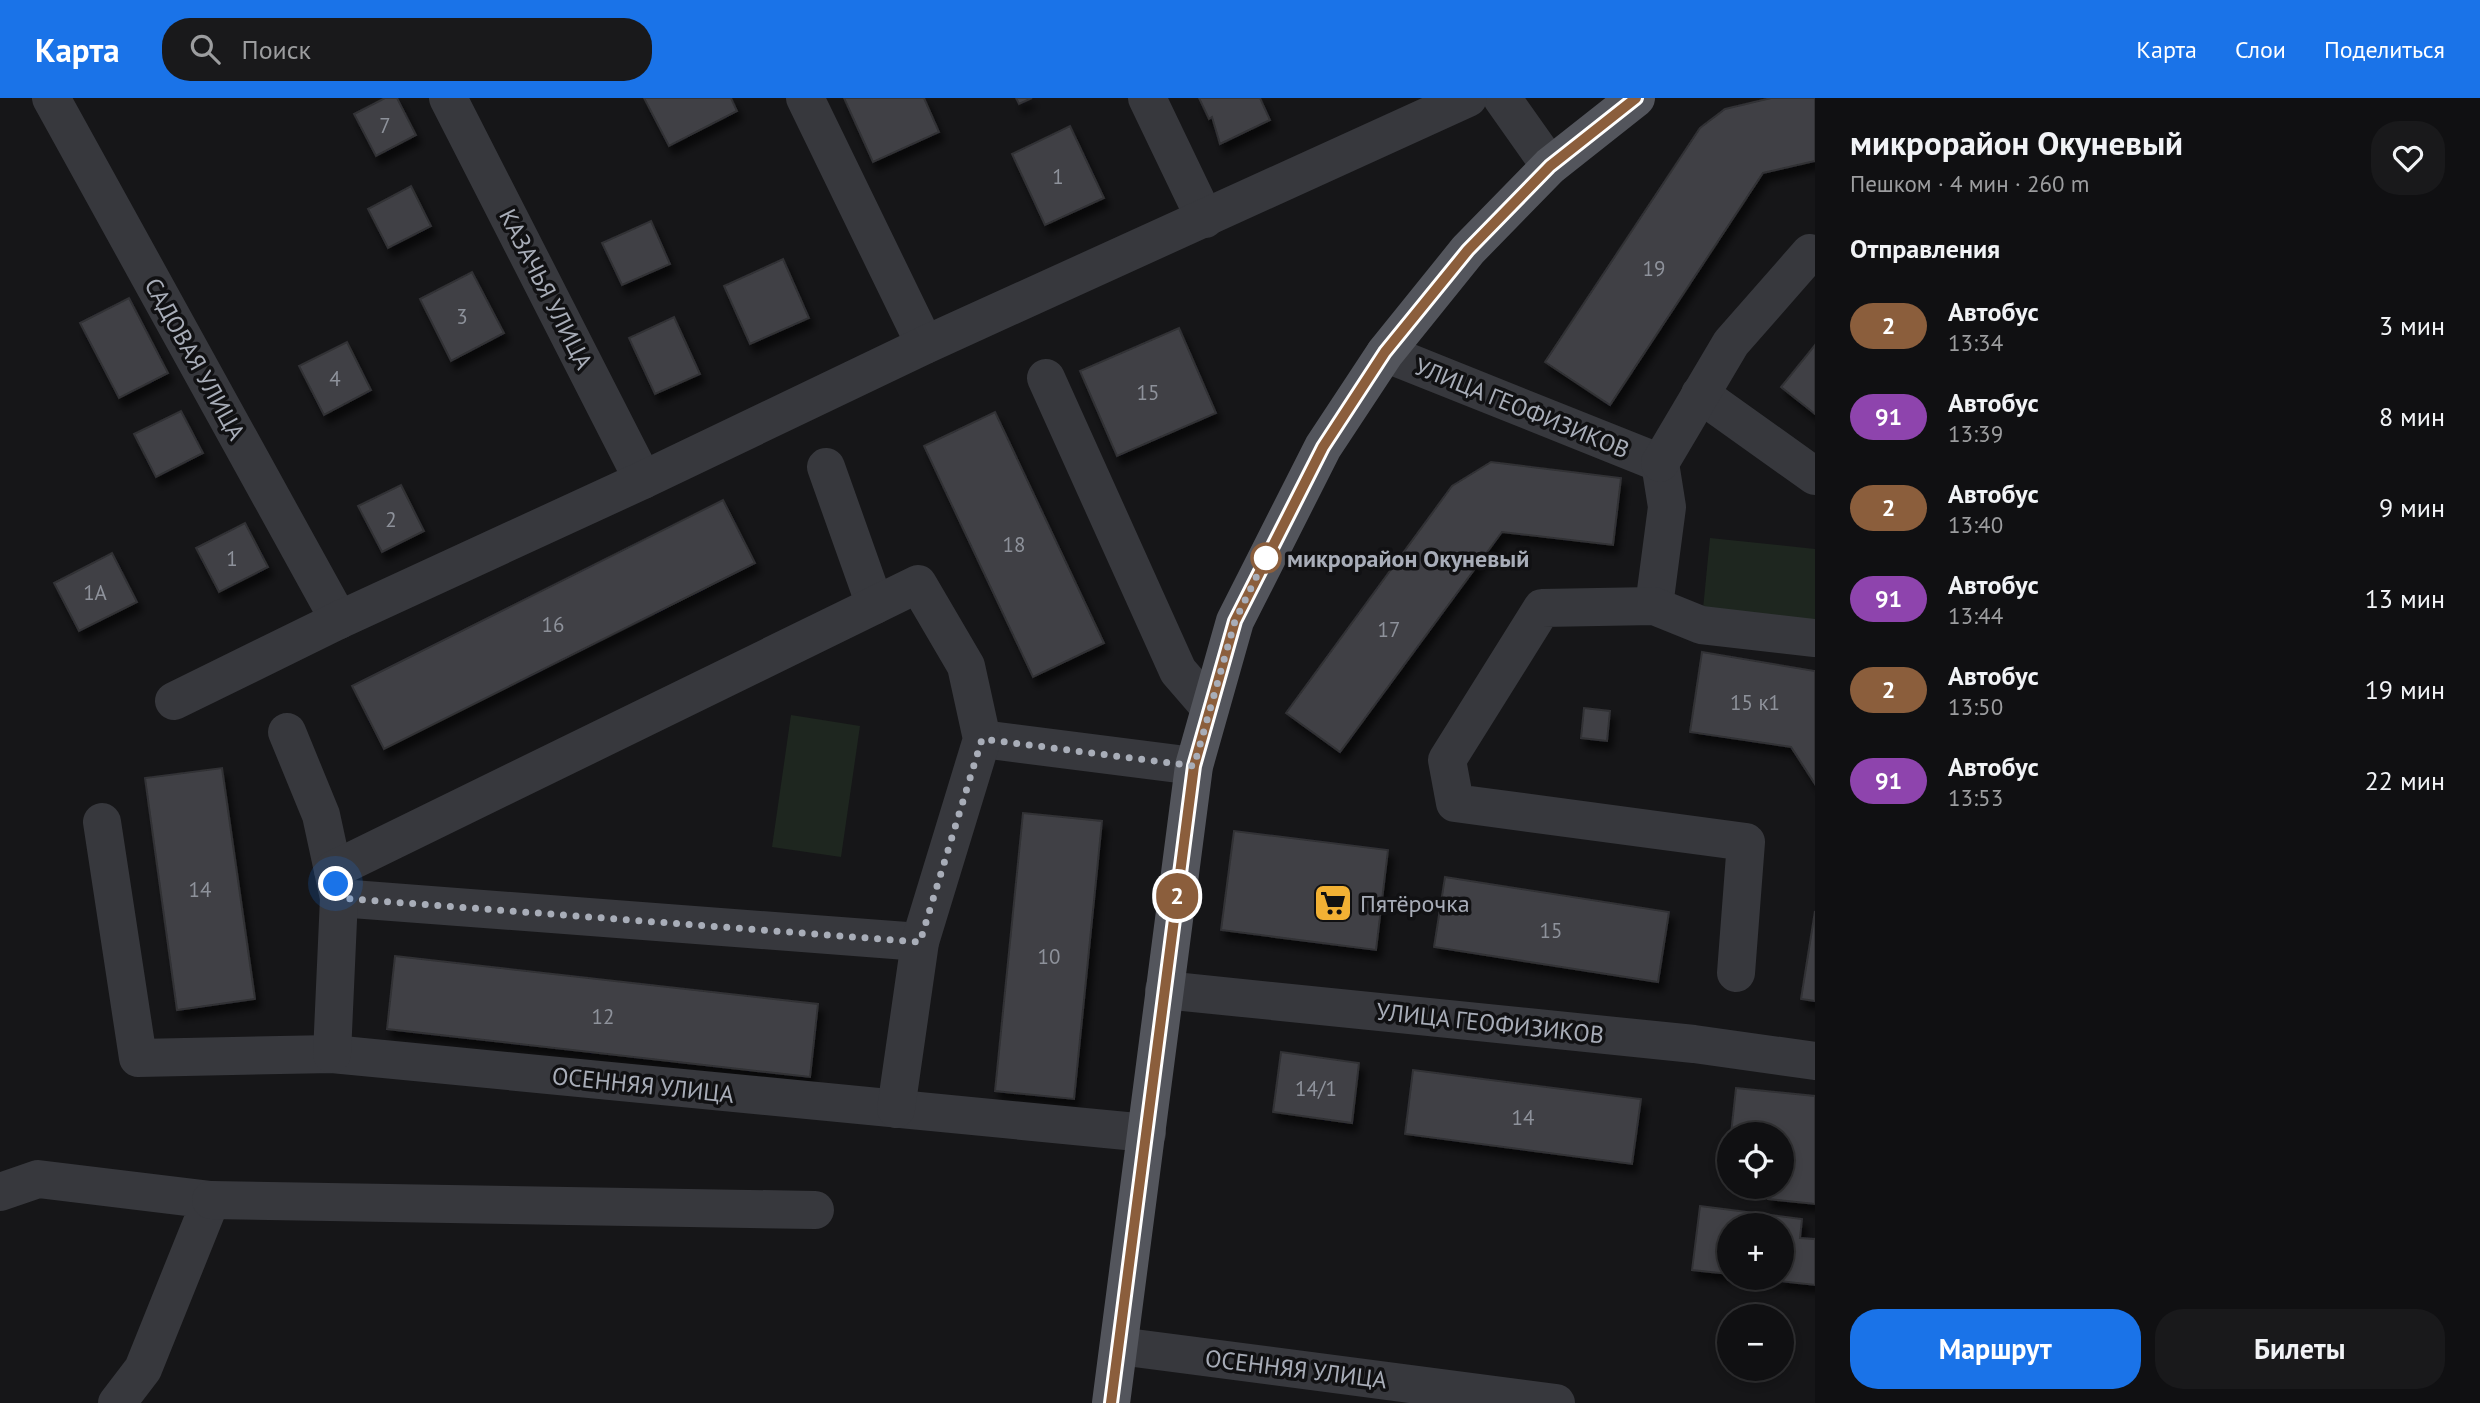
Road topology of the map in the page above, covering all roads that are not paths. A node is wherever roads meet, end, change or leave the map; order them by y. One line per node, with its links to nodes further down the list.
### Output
1 (51, 98): 21 (street, САДОВАЯ УЛИЦА)
2 (448, 98): 18 (street, КАЗАЧЬЯ УЛИЦА)
3 (805, 98): 11 (street)
4 (1147, 98): 9 (street)
5 (1468, 98): 9 (street)
6 (1502, 98): 8 (street)
7 (1636, 98): 8 (main road)
8 (1550, 166): 12 (main road)
9 (1205, 219): 11 (street)
10 (1810, 253): 14 (street, УЛИЦА ГЕОФИЗИКОВ)
11 (925, 345): 18 (street)
12 (1385, 352): 15 (street, УЛИЦА ГЕОФИЗИКОВ); 24 (main road)
13 (1046, 378): 24 (street)
14 (1700, 394): 15 (street, УЛИЦА ГЕОФИЗИКОВ); 17 (street)
15 (1660, 463): 20 (street, УЛИЦА ГЕОФИЗИКОВ)
16 (826, 467): 19 (street)
17 (1815, 476)
18 (643, 480): 21 (street)
19 (875, 605): 26 (street); 29 (street)
20 (1654, 606): 22 (street); 31 (street)
21 (339, 620): 23 (street)
22 (1815, 638)
23 (174, 701)
24 (1210, 708): 27 (main road)
25 (287, 732): 29 (street)
26 (982, 739): 27 (street); 30 (street)
27 (1194, 766): 32 (main road)
28 (102, 821): 33 (street, ОСЕННЯЯ УЛИЦА)
29 (336, 884): 30 (street); 33 (street)
30 (920, 942): 35 (street)
31 (1735, 973)
32 (1164, 990): 34 (street, УЛИЦА ГЕОФИЗИКОВ); 36 (main road)
33 (331, 1054): 35 (street, ОСЕННЯЯ УЛИЦА)
34 (1815, 1061)
35 (896, 1110): 36 (street, ОСЕННЯЯ УЛИЦА)
36 (1147, 1133): 40 (main road)
37 (0, 1192): 38 (street)
38 (211, 1200): 39 (street); 41 (street)
39 (815, 1210)
40 (1119, 1346): 42 (main road); 43 (street, ОСЕННЯЯ УЛИЦА)
41 (117, 1403)
42 (1111, 1403)
43 (1556, 1403)

